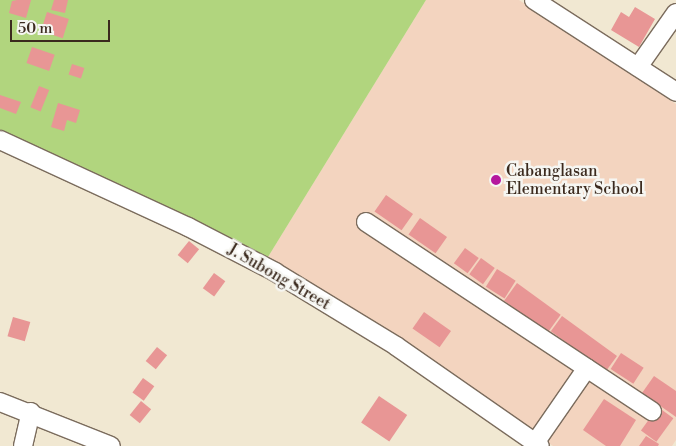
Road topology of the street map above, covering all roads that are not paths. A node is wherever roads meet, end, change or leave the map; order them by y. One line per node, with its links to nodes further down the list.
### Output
1 (534, 0): 3 (street)
2 (676, 13): 3 (street)
3 (638, 67): 4 (street)
4 (676, 92)
5 (0, 140): 11 (street, J. Subong Street)
6 (366, 222): 7 (street)
7 (588, 368): 9 (street); 11 (street)
8 (0, 402): 10 (street)
9 (652, 411)
10 (31, 412): 12 (street); 13 (street)
11 (537, 444)
12 (23, 446)
13 (111, 446)

